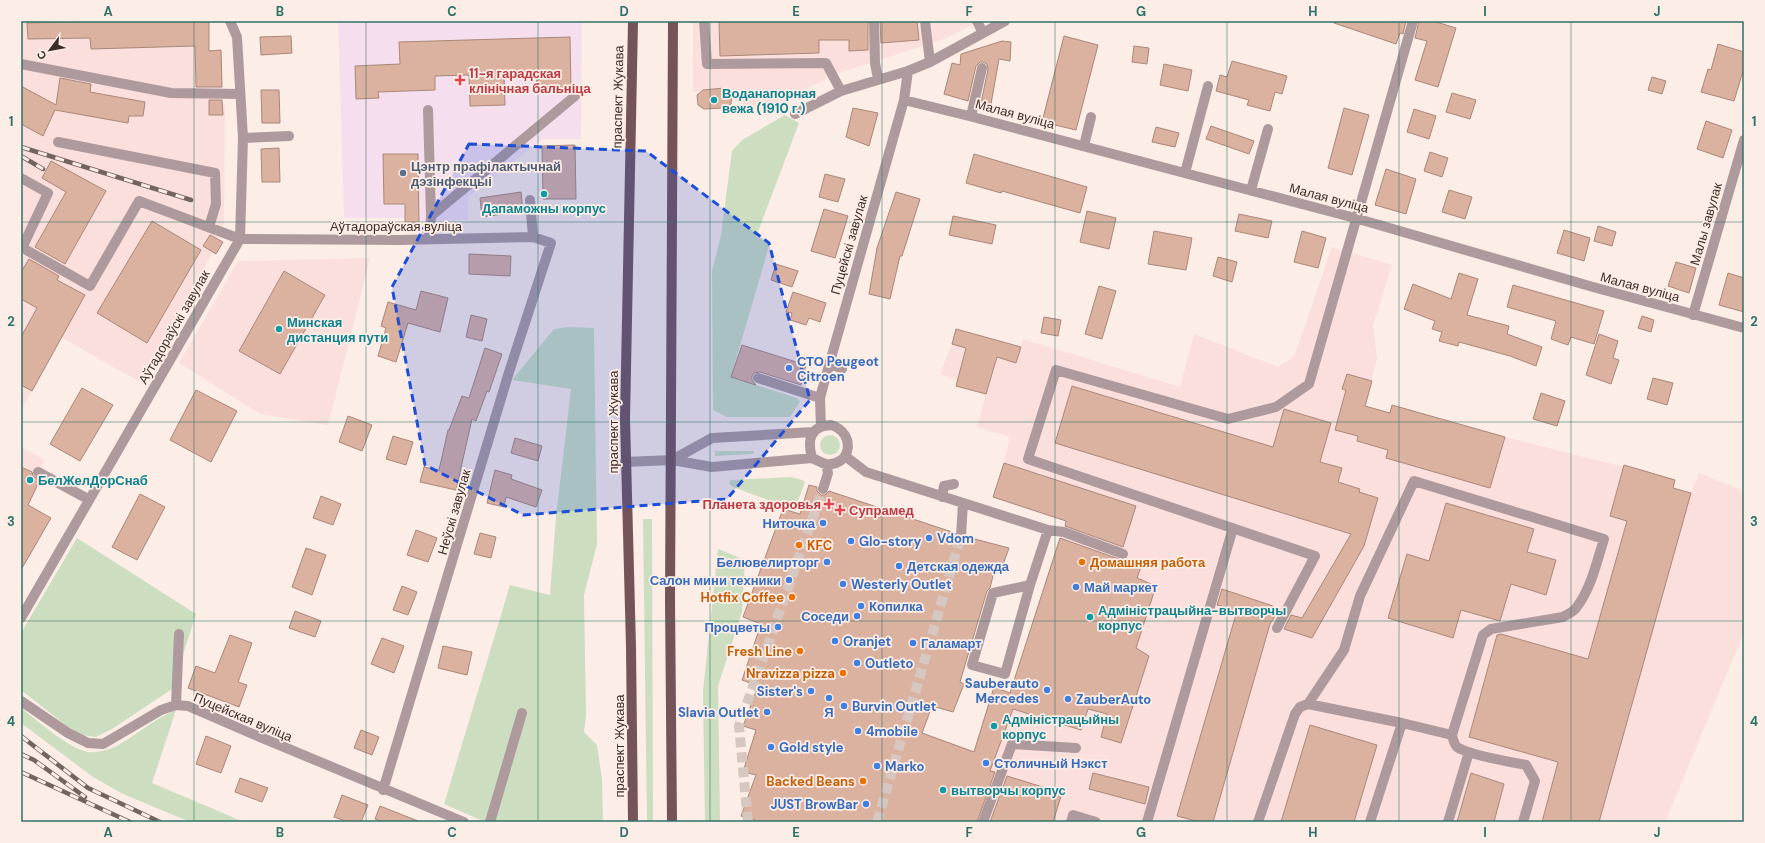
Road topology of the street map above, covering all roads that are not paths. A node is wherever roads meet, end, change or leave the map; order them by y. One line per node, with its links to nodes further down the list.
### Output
1 (230, 21): 18 (street, Аўтадораўскі завулак)
2 (633, 21): 53 (main road, праспект Жукава)
3 (672, 21): 52 (main road)
4 (704, 21): 17 (street)
5 (874, 21): 15 (street)
6 (925, 21): 11 (street)
7 (978, 21): 10 (street)
8 (1006, 21): 10 (street)
9 (1413, 21): 36 (street)
10 (983, 33): 11 (street)
11 (930, 62): 14 (street)
12 (21, 64): 18 (street)
13 (982, 68): 23 (street)
14 (908, 71): 15 (street); 20 (street, Пуцейскі завулак)
15 (878, 79): 17 (street)
16 (1208, 86): 31 (street)
17 (841, 91): 22 (street)
18 (240, 94): 27 (street, Аўтадораўскі завулак)
19 (575, 96): 35 (street)
20 (904, 100): 23 (street, Малая вуліца); 45 (street, Пуцейскі завулак)
21 (428, 110): 35 (street)
22 (795, 114)
23 (972, 116): 30 (street, Малая вуліца)
24 (1091, 117): 30 (street)
25 (1268, 130): 33 (street)
26 (289, 136): 27 (street)
27 (243, 138): 39 (street, Аўтадораўскі завулак)
28 (1744, 140): 43 (street, Малы завулак)
29 (58, 142): 37 (street)
30 (1084, 146): 31 (street, Малая вуліца)
31 (1185, 173): 33 (street, Малая вуліца)
32 (21, 178): 42 (street)
33 (1251, 190): 36 (street, Малая вуліца)
34 (530, 200): 38 (street)
35 (431, 216): 40 (street)
36 (1356, 218): 43 (street, Малая вуліца); 61 (street)
37 (209, 227): 39 (street); 42 (street)
38 (533, 236): 40 (street, Аўтадораўская вуліца); 41 (street, Аўтадораўская вуліца)
39 (240, 239): 40 (street, Аўтадораўская вуліца); 59 (street, Аўтадораўскі завулак)
40 (429, 239)
41 (551, 243): 77 (street, Неўскі завулак)
42 (22, 248)
43 (1693, 314): 44 (street, Малая вуліца)
44 (1744, 328)
45 (829, 363): 46 (street); 48 (street, Пуцейскі завулак)
46 (842, 369)
47 (758, 378): 48 (street)
48 (820, 398): 49 (street, Пуцейскі завулак)
49 (817, 429): 50 (street); 51 (street); 52 (street)
50 (845, 456): 54 (street); 58 (street)
51 (812, 458): 52 (street); 54 (street)
52 (672, 460): 53 (street); 81 (main road)
53 (626, 462): 80 (main road, праспект Жукава)
54 (826, 464): 57 (street)
55 (38, 472): 59 (street)
56 (954, 484): 58 (street)
57 (823, 489)
58 (942, 497): 60 (street)
59 (88, 499): 66 (street, Аўтадораўскі завулак)
60 (963, 503): 62 (street); 63 (street)
61 (1233, 528): 67 (street); 85 (street)
62 (1048, 530): 64 (street); 65 (street)
63 (961, 536)
64 (1123, 554)
65 (1030, 585): 65 (street)
66 (21, 618)
67 (1277, 628)
68 (179, 634): 71 (street)
69 (21, 701): 71 (street, Пуцейская вуліца)
70 (1308, 704): 73 (street); 74 (street); 86 (street)
71 (176, 705): 77 (street, Пуцейская вуліца)
72 (522, 713): 79 (street)
73 (1402, 723): 74 (street); 87 (street)
74 (1452, 735): 76 (street)
75 (1076, 748): 82 (street)
76 (1469, 752): 88 (street); 89 (street)
77 (383, 790): 78 (street, Пуцейская вуліца)
78 (464, 822)
79 (490, 822)
80 (633, 822)
81 (672, 822)
82 (983, 822)
83 (1071, 822): 84 (street)
84 (1096, 822)
85 (1147, 822)
86 (1258, 822)
87 (1370, 822)
88 (1448, 822)
89 (1523, 822)

